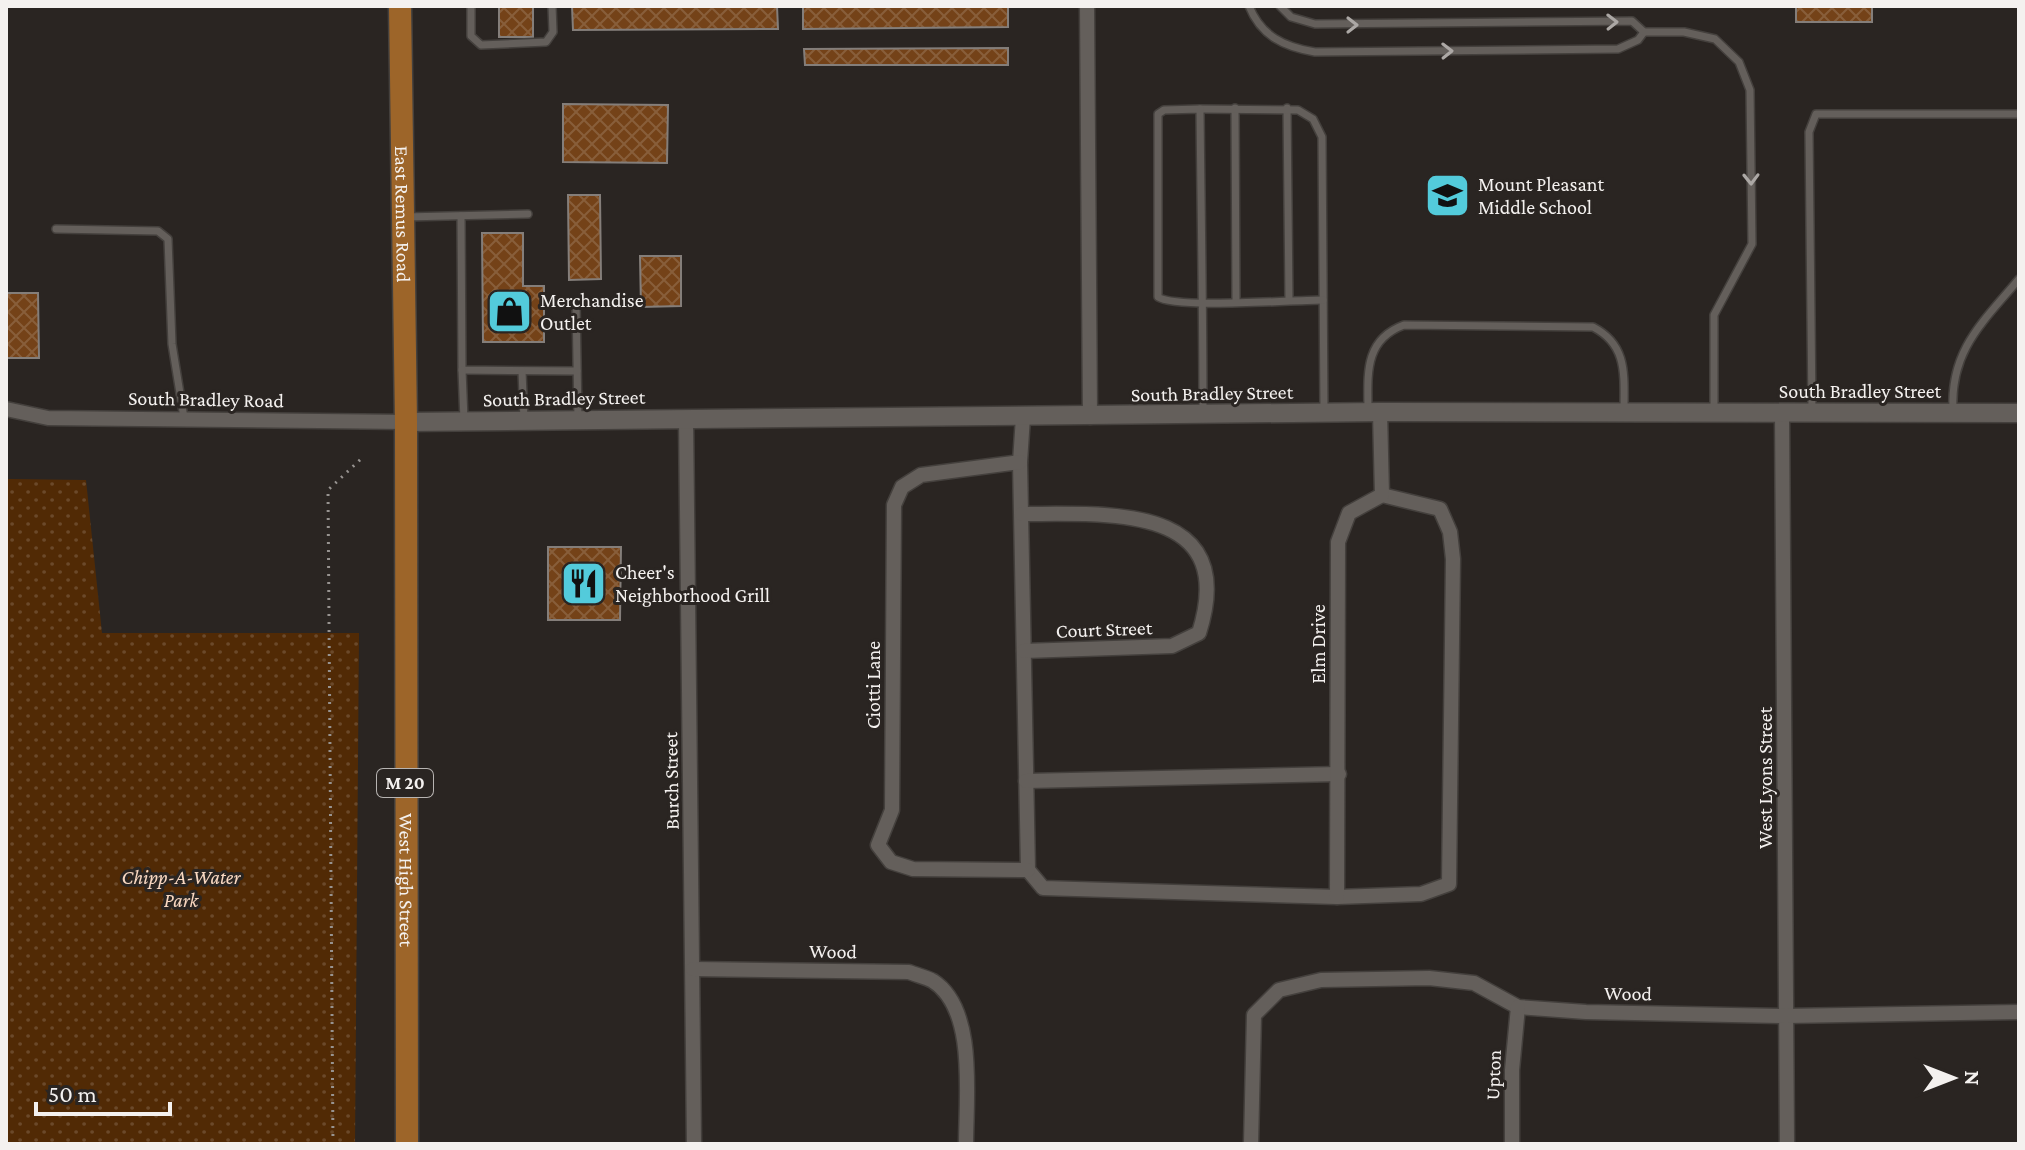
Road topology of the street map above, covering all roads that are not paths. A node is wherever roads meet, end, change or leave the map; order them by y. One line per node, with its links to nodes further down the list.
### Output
1 (400, 6): 14 (main road, East Remus Road / M 20)
2 (471, 6): 3 (lane)
3 (552, 6)
4 (1087, 6): 36 (street)
5 (1249, 6): 7 (lane, one-way to 7)
6 (1280, 6): 7 (lane, one-way to 7)
7 (1644, 32): 29 (lane, one-way to 29)
8 (1235, 108): 9 (lane); 10 (lane); 17 (lane)
9 (1287, 108): 18 (lane); 19 (lane)
10 (1200, 109): 21 (lane); 21 (lane)
11 (2019, 114): 31 (lane)
12 (528, 214): 13 (lane)
13 (461, 216): 14 (lane); 22 (lane)
14 (403, 217): 42 (main road, East Remus Road / M 20)
15 (56, 229): 37 (lane)
16 (2019, 279): 32 (lane)
17 (1236, 300): 18 (lane); 21 (lane)
18 (1289, 300): 19 (lane)
19 (1323, 300): 27 (lane)
20 (576, 302): 24 (lane)
21 (1202, 302): 34 (lane)
22 (462, 370): 23 (lane); 40 (lane)
23 (522, 371): 24 (lane); 41 (lane)
24 (577, 371): 39 (lane)
25 (6, 409): 37 (street, South Bradley Road)
26 (1374, 412): 27 (street, South Bradley Street); 28 (street, South Bradley Street); 28 (lane); 44 (street)
27 (1324, 413): 34 (street, South Bradley Street)
28 (1624, 413): 29 (street, South Bradley Street)
29 (1714, 413): 30 (street, South Bradley Street)
30 (1782, 413): 31 (street, South Bradley Street); 54 (street, West Lyons Street)
31 (1812, 413): 32 (street, South Bradley Street)
32 (1953, 413): 33 (street, South Bradley Street)
33 (2019, 413)
34 (1203, 415): 36 (street, South Bradley Street)
35 (1023, 417): 36 (street, South Bradley Street); 38 (street, South Bradley Street); 43 (street)
36 (1090, 417)
37 (184, 418): 42 (street, South Bradley Road)
38 (686, 418): 39 (street, South Bradley Street); 51 (street, Burch Street)
39 (578, 420): 41 (street, South Bradley Street)
40 (465, 421): 41 (street, South Bradley Street); 42 (street, South Bradley Street)
41 (524, 421)
42 (406, 422): 55 (main road, West High Street / M 20)
43 (1020, 462): 45 (street); 49 (street, Ciotti Lane)
44 (1382, 495): 47 (street, Elm Drive); 50 (street)
45 (1022, 514): 46 (street); 46 (street, Court Street)
46 (1024, 651): 48 (street)
47 (1339, 774): 48 (street); 50 (street, Elm Drive)
48 (1026, 781): 49 (street)
49 (1028, 870): 50 (street)
50 (1337, 897)
51 (693, 969): 56 (street, Burch Street); 57 (street, Wood)
52 (1518, 1007): 54 (street, Wood); 58 (street, Wood); 59 (street, Upton)
53 (2019, 1012): 54 (street, Wood)
54 (1786, 1016): 60 (street, West Lyons Street)
55 (407, 1144)
56 (694, 1144)
57 (966, 1144)
58 (1251, 1144)
59 (1512, 1144)
60 (1787, 1144)

